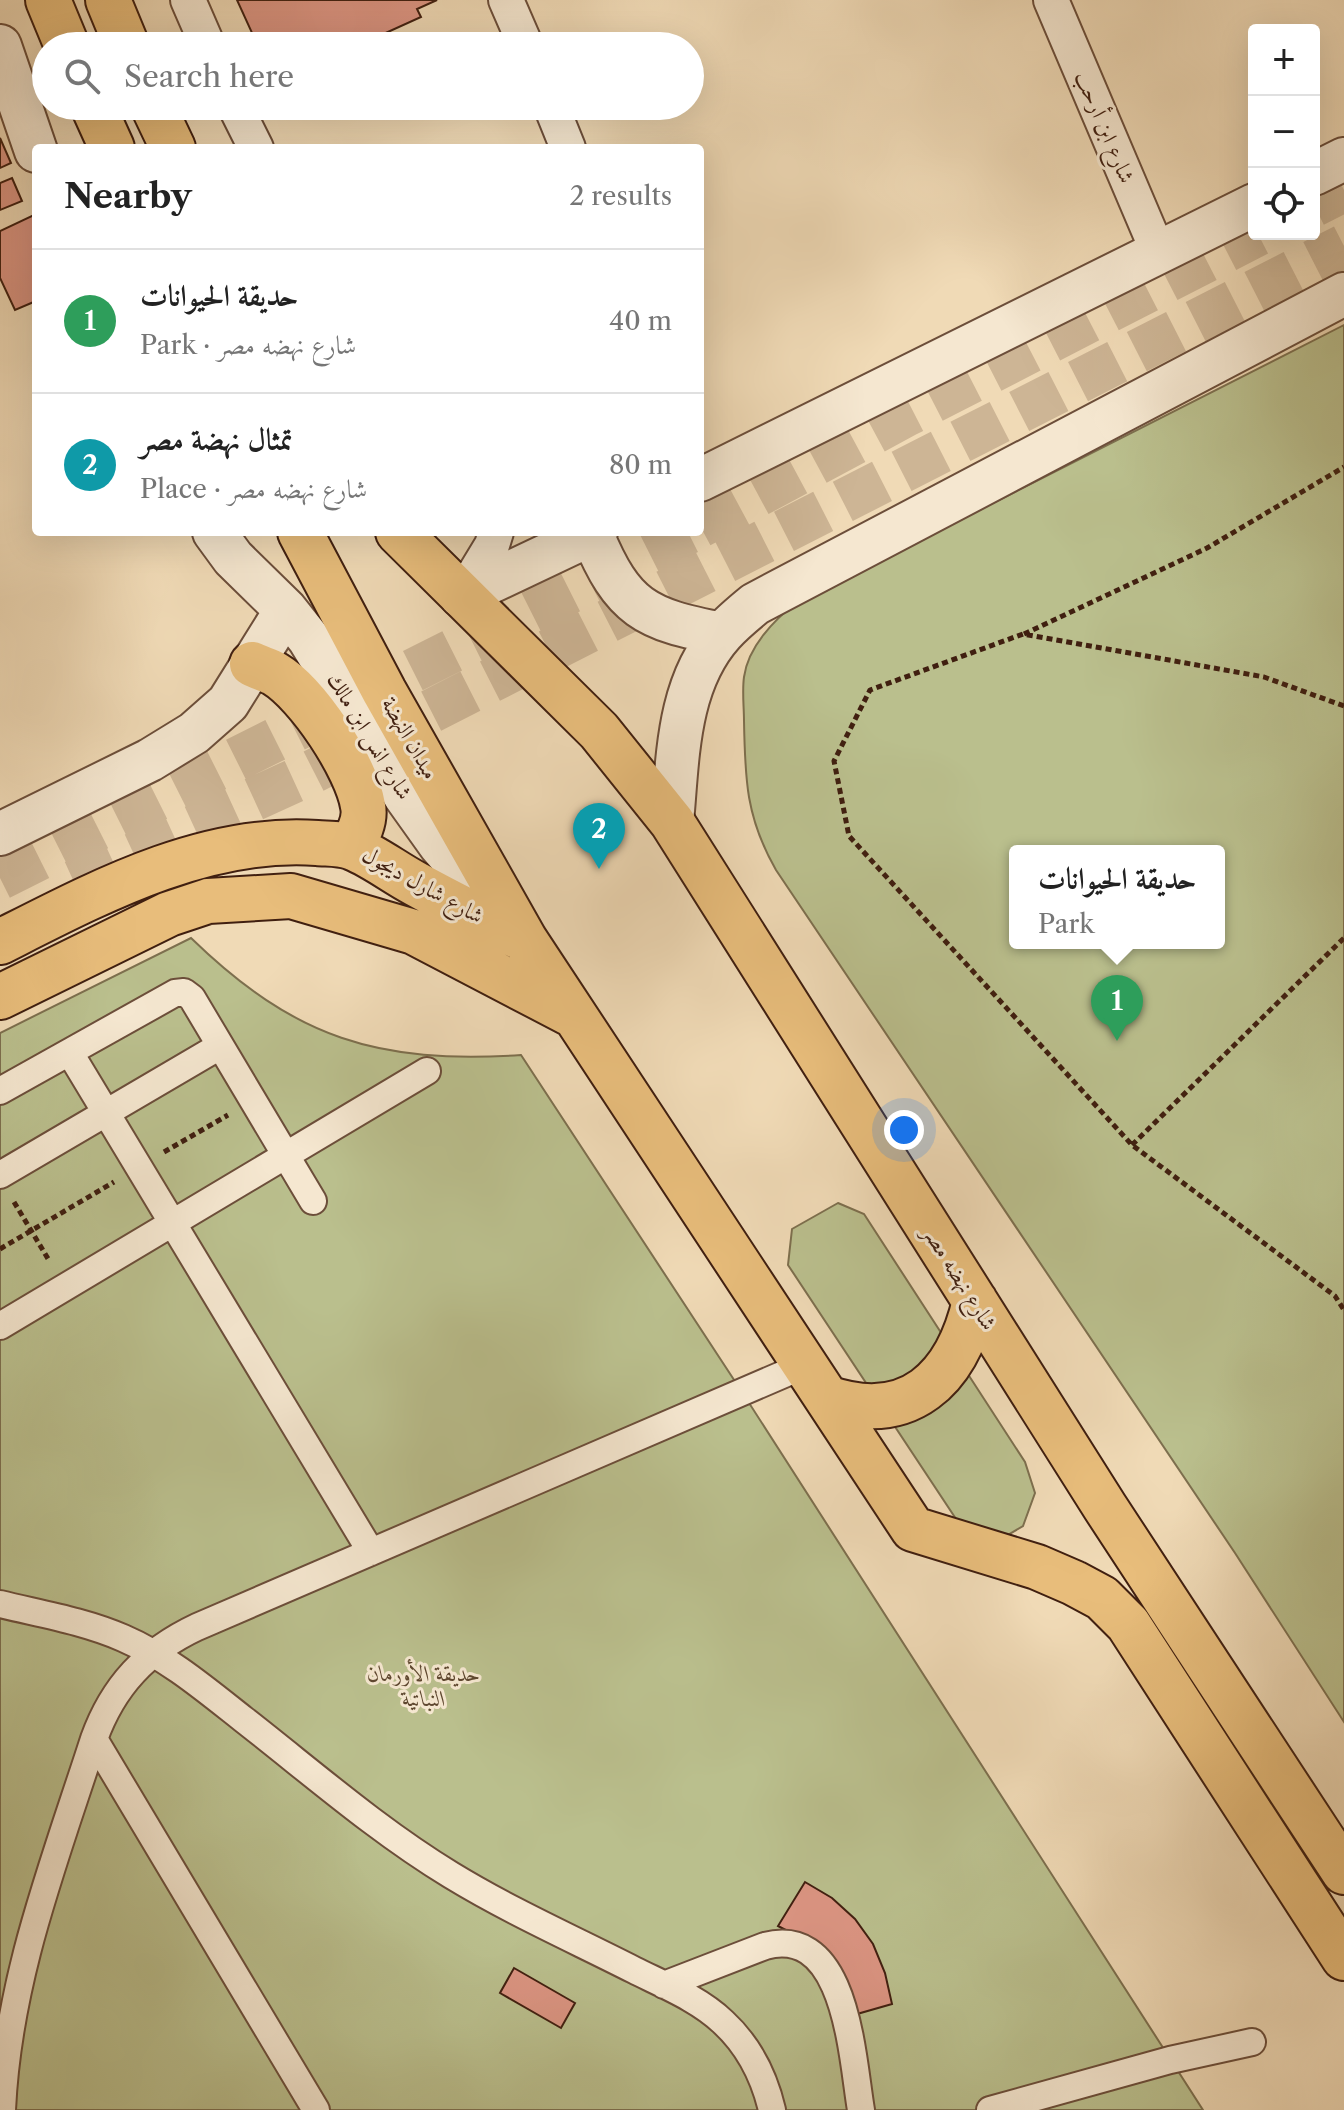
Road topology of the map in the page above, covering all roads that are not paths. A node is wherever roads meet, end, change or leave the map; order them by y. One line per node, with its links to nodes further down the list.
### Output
1 (48, 0): 6 (main road)
2 (108, 0): 7 (main road)
3 (188, 0): 8 (street)
4 (506, 0): 9 (street)
5 (1051, 0): 23 (street, شارع ابن أرحب)
6 (61, 32)
7 (121, 32)
8 (202, 32)
9 (520, 32)
10 (0, 46): 15 (street)
11 (99, 120): 16 (main road)
12 (160, 120): 17 (main road)
13 (242, 120): 18 (street)
14 (557, 120): 19 (street)
15 (34, 144)
16 (110, 144)
17 (171, 144)
18 (254, 144)
19 (566, 144)
20 (1344, 159): 21 (street)
21 (1320, 171)
22 (1248, 208): 23 (street)
23 (1159, 254): 25 (street)
24 (1344, 294): 34 (street)
25 (704, 473)
26 (217, 536): 33 (street, شارع انس ابن مالك)
27 (302, 536): 39 (main road, ميدان النهضة)
28 (402, 536): 32 (main road)
29 (495, 536): 32 (street)
30 (588, 536): 32 (street)
31 (595, 536): 34 (street)
32 (461, 596): 36 (main road, شارع نهضه مصر)
33 (286, 610): 35 (street); 39 (street, شارع انس ابن مالك)
34 (722, 634): 36 (street)
35 (252, 664): 37 (street); 38 (main road)
36 (672, 822): 52 (main road, شارع نهضه مصر)
37 (0, 834)
38 (351, 846): 39 (main road, شارع شارل ديجول); 40 (main road, شارع شارل ديجول)
39 (525, 940): 42 (main road)
40 (0, 942)
41 (0, 997): 42 (main road)
42 (574, 1016): 54 (main road)
43 (220, 1046): 44 (street); 47 (street); 48 (street)
44 (70, 1053): 46 (street); 47 (street)
45 (427, 1071): 48 (street)
46 (0, 1091)
47 (106, 1113): 49 (street); 51 (street)
48 (286, 1156): 50 (street); 51 (street)
49 (4, 1183)
50 (313, 1201)
51 (173, 1223): 53 (street); 55 (street)
52 (975, 1301): 54 (main road); 59 (main road, شارع نهضه مصر)
53 (0, 1326)
54 (816, 1381): 55 (street); 60 (main road)
55 (371, 1552): 57 (street)
56 (0, 1604): 57 (street)
57 (152, 1653): 58 (street); 61 (street)
58 (94, 1739): 64 (street); 65 (street)
59 (1344, 1872)
60 (1344, 1958)
61 (664, 1985): 66 (street); 67 (street)
62 (1252, 2042): 63 (street)
63 (1035, 2104): 68 (street)
64 (2, 2110)
65 (316, 2110)
66 (772, 2110)
67 (861, 2110)
68 (990, 2110)

